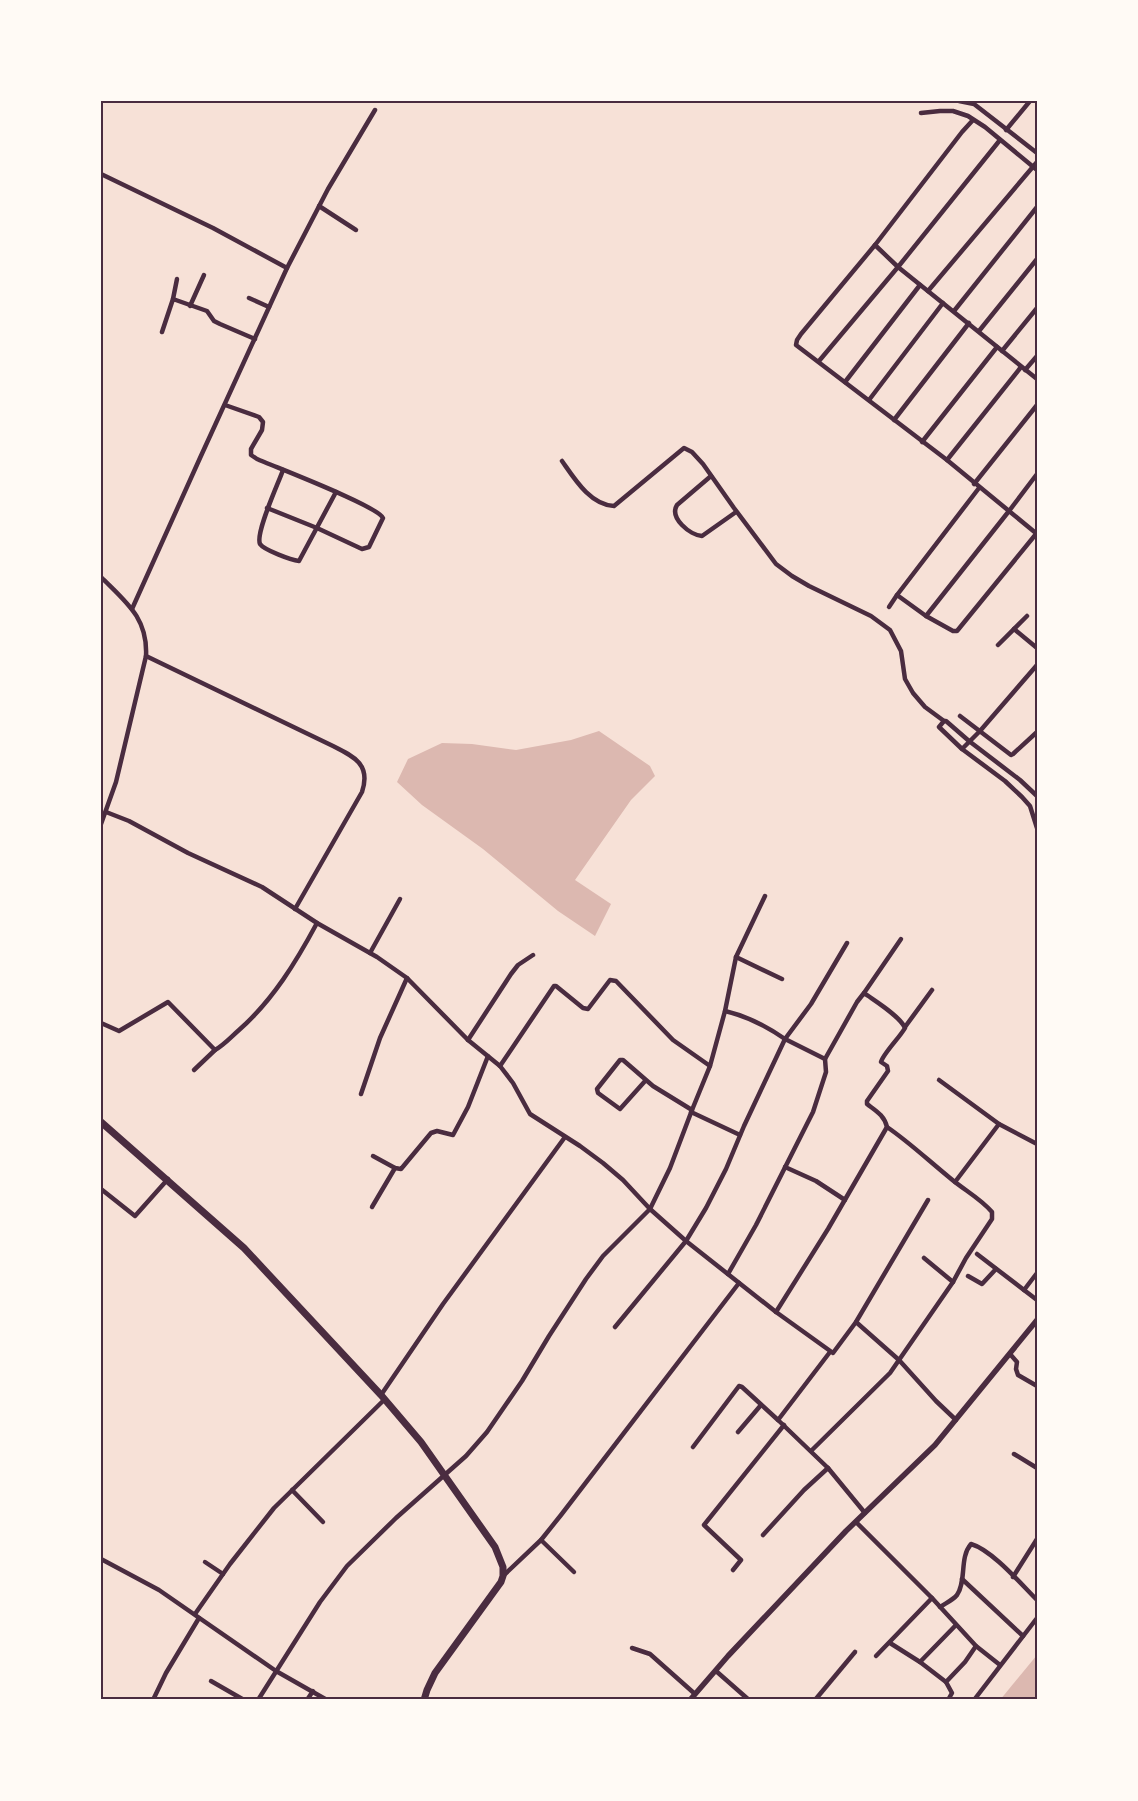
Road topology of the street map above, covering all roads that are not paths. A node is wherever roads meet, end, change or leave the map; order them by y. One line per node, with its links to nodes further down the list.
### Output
1 (959, 101): 3 (street)
2 (1030, 101): 7 (street)
3 (975, 103): 7 (street)
4 (375, 110): 14 (street)
5 (921, 113): 6 (street)
6 (973, 120): 8 (street); 17 (street)
7 (1006, 130): 9 (street)
8 (1000, 140): 11 (street); 19 (street)
9 (1037, 153)
10 (1037, 162): 11 (street)
11 (1032, 166): 12 (street); 24 (street)
12 (1037, 170)
13 (101, 174): 20 (street)
14 (319, 206): 16 (street); 20 (street)
15 (1037, 207): 31 (street)
16 (356, 230)
17 (875, 245): 19 (street); 39 (street)
18 (1037, 259): 33 (street)
19 (898, 267): 23 (street); 39 (street)
20 (287, 268): 29 (street)
21 (204, 275): 28 (street)
22 (177, 279): 26 (street)
23 (920, 285): 24 (street); 42 (street)
24 (928, 291): 27 (street)
25 (249, 298): 29 (street)
26 (173, 299): 28 (street); 34 (street)
27 (942, 303): 31 (street); 43 (street)
28 (190, 306): 35 (street)
29 (269, 307): 35 (street)
30 (1037, 308): 37 (street)
31 (954, 311): 32 (street)
32 (969, 323): 33 (street); 46 (street)
33 (979, 331): 36 (street)
34 (162, 332)
35 (255, 339): 44 (street)
36 (997, 347): 37 (street); 47 (street)
37 (1002, 351): 40 (street)
38 (1037, 356): 40 (street)
39 (819, 361): 42 (street)
40 (1023, 368): 41 (street); 48 (street)
41 (1037, 379)
42 (846, 382): 43 (street)
43 (868, 400): 46 (street)
44 (225, 405): 50 (street); 64 (street)
45 (1037, 405): 53 (street)
46 (894, 420): 47 (street)
47 (922, 442): 48 (street)
48 (947, 460): 53 (street)
49 (562, 461): 52 (street)
50 (283, 470): 55 (street); 56 (street)
51 (1037, 474): 57 (street)
52 (711, 476): 58 (street); 58 (street)
53 (974, 484): 54 (street)
54 (979, 488): 57 (street); 62 (street)
55 (336, 492): 59 (street); 59 (street)
56 (267, 508): 59 (street); 59 (street)
57 (1009, 511): 60 (street); 65 (street)
58 (736, 512): 73 (street)
59 (317, 528)
60 (1037, 534): 65 (street)
61 (101, 577): 64 (street)
62 (897, 595): 63 (street); 65 (street)
63 (889, 607)
64 (132, 609): 70 (street)
65 (926, 616)
66 (1027, 616): 67 (street)
67 (1014, 628): 68 (street); 69 (street)
68 (998, 645)
69 (1037, 648)
70 (146, 656): 79 (street); 84 (street)
71 (1037, 665): 74 (street)
72 (960, 716): 74 (street)
73 (944, 721): 76 (street); 77 (street)
74 (980, 731): 75 (street); 76 (street)
75 (1037, 732)
76 (969, 741): 77 (street); 78 (street)
77 (962, 750): 81 (street)
78 (1037, 796)
79 (106, 812): 80 (street); 84 (street)
80 (101, 824)
81 (1037, 828)
82 (765, 896): 90 (street)
83 (400, 899): 88 (street)
84 (295, 909): 85 (street)
85 (317, 923): 88 (street); 100 (street)
86 (901, 939): 94 (street)
87 (847, 942): 98 (street)
88 (370, 953): 91 (street)
89 (533, 955): 99 (street)
90 (736, 957): 92 (street); 95 (street)
91 (407, 978): 99 (street); 108 (street)
92 (782, 979)
93 (932, 990): 97 (street)
94 (864, 992): 97 (street); 102 (street)
95 (725, 1011): 98 (street); 104 (street)
96 (101, 1023): 100 (street)
97 (905, 1028): 112 (street)
98 (785, 1039): 102 (street); 113 (street)
99 (468, 1040): 101 (street)
100 (215, 1050): 105 (street)
101 (488, 1056): 103 (street); 118 (street)
102 (825, 1059): 117 (street)
103 (500, 1066): 104 (street); 114 (street)
104 (710, 1066): 109 (street)
105 (194, 1070)
106 (646, 1080): 106 (street); 109 (street)
107 (938, 1080): 110 (street)
108 (361, 1094)
109 (691, 1111): 113 (street); 125 (street)
110 (999, 1124): 115 (street); 120 (street)
111 (102, 1125): 119 (highway)
112 (887, 1127): 120 (street); 122 (street)
113 (740, 1135): 126 (street)
114 (565, 1137): 125 (street); 145 (street)
115 (1037, 1144)
116 (373, 1156): 118 (street)
117 (785, 1167): 122 (street); 131 (street)
118 (395, 1168): 124 (street)
119 (168, 1179): 121 (street); 145 (highway)
120 (955, 1182): 133 (street)
121 (101, 1189)
122 (846, 1200): 137 (street)
123 (928, 1200): 139 (street)
124 (372, 1207)
125 (650, 1209): 126 (street); 156 (street)
126 (686, 1241): 131 (street); 140 (street)
127 (977, 1254): 129 (street)
128 (924, 1258): 133 (street)
129 (996, 1268): 132 (street); 135 (street)
130 (1037, 1273): 135 (street)
131 (728, 1274): 134 (street)
132 (968, 1276)
133 (953, 1282): 143 (street)
134 (739, 1284): 137 (street); 163 (street)
135 (1024, 1290): 136 (street)
136 (1037, 1300)
137 (776, 1312): 141 (street)
138 (1037, 1320): 142 (main road)
139 (856, 1322): 141 (street); 143 (street)
140 (615, 1327)
141 (830, 1352): 147 (street)
142 (1010, 1354): 144 (street); 148 (main road)
143 (899, 1360): 148 (street); 152 (street)
144 (1037, 1386)
145 (383, 1397): 156 (highway); 157 (street)
146 (761, 1405): 147 (street); 150 (street); 151 (street)
147 (778, 1420): 149 (street)
148 (956, 1420): 158 (main road)
149 (784, 1425): 152 (street); 168 (street)
150 (738, 1432)
151 (693, 1447)
152 (811, 1451): 154 (street)
153 (1014, 1454): 155 (street)
154 (828, 1468): 158 (street); 161 (street)
155 (1037, 1468)
156 (446, 1475): 171 (highway); 189 (street)
157 (292, 1490): 159 (street); 170 (street)
158 (865, 1513): 160 (main road)
159 (323, 1522)
160 (856, 1522): 174 (street); 190 (main road)
161 (763, 1535)
162 (1037, 1539): 164 (street)
163 (540, 1540): 169 (street); 171 (street)
164 (1032, 1548): 165 (street); 172 (street)
165 (1037, 1553)
166 (101, 1559): 177 (street)
167 (205, 1562): 170 (street)
168 (732, 1570)
169 (574, 1572)
170 (223, 1574): 177 (street)
171 (503, 1576): 200 (highway)
172 (1013, 1577): 173 (street); 175 (street)
173 (962, 1579): 176 (street); 181 (street)
174 (932, 1598): 176 (street); 182 (street)
175 (1037, 1600)
176 (940, 1607): 180 (street)
177 (194, 1614): 178 (street)
178 (199, 1618): 189 (street); 195 (street)
179 (1037, 1618): 181 (street)
180 (956, 1625): 183 (street); 187 (street)
181 (1023, 1636): 188 (street)
182 (890, 1643): 186 (street); 187 (street)
183 (976, 1646): 188 (street); 192 (street)
184 (632, 1648): 194 (street)
185 (855, 1652): 202 (street)
186 (876, 1656)
187 (920, 1662): 192 (street)
188 (1000, 1665): 204 (street)
189 (276, 1671): 193 (street); 197 (street)
190 (716, 1671): 194 (main road); 201 (street)
191 (211, 1681): 196 (street)
192 (946, 1682): 203 (street)
193 (313, 1691): 198 (street); 199 (street)
194 (693, 1697)
195 (153, 1700)
196 (244, 1700)
197 (258, 1700)
198 (307, 1700)
199 (327, 1700)
200 (424, 1700)
201 (749, 1700)
202 (815, 1700)
203 (948, 1700)
204 (974, 1700)

